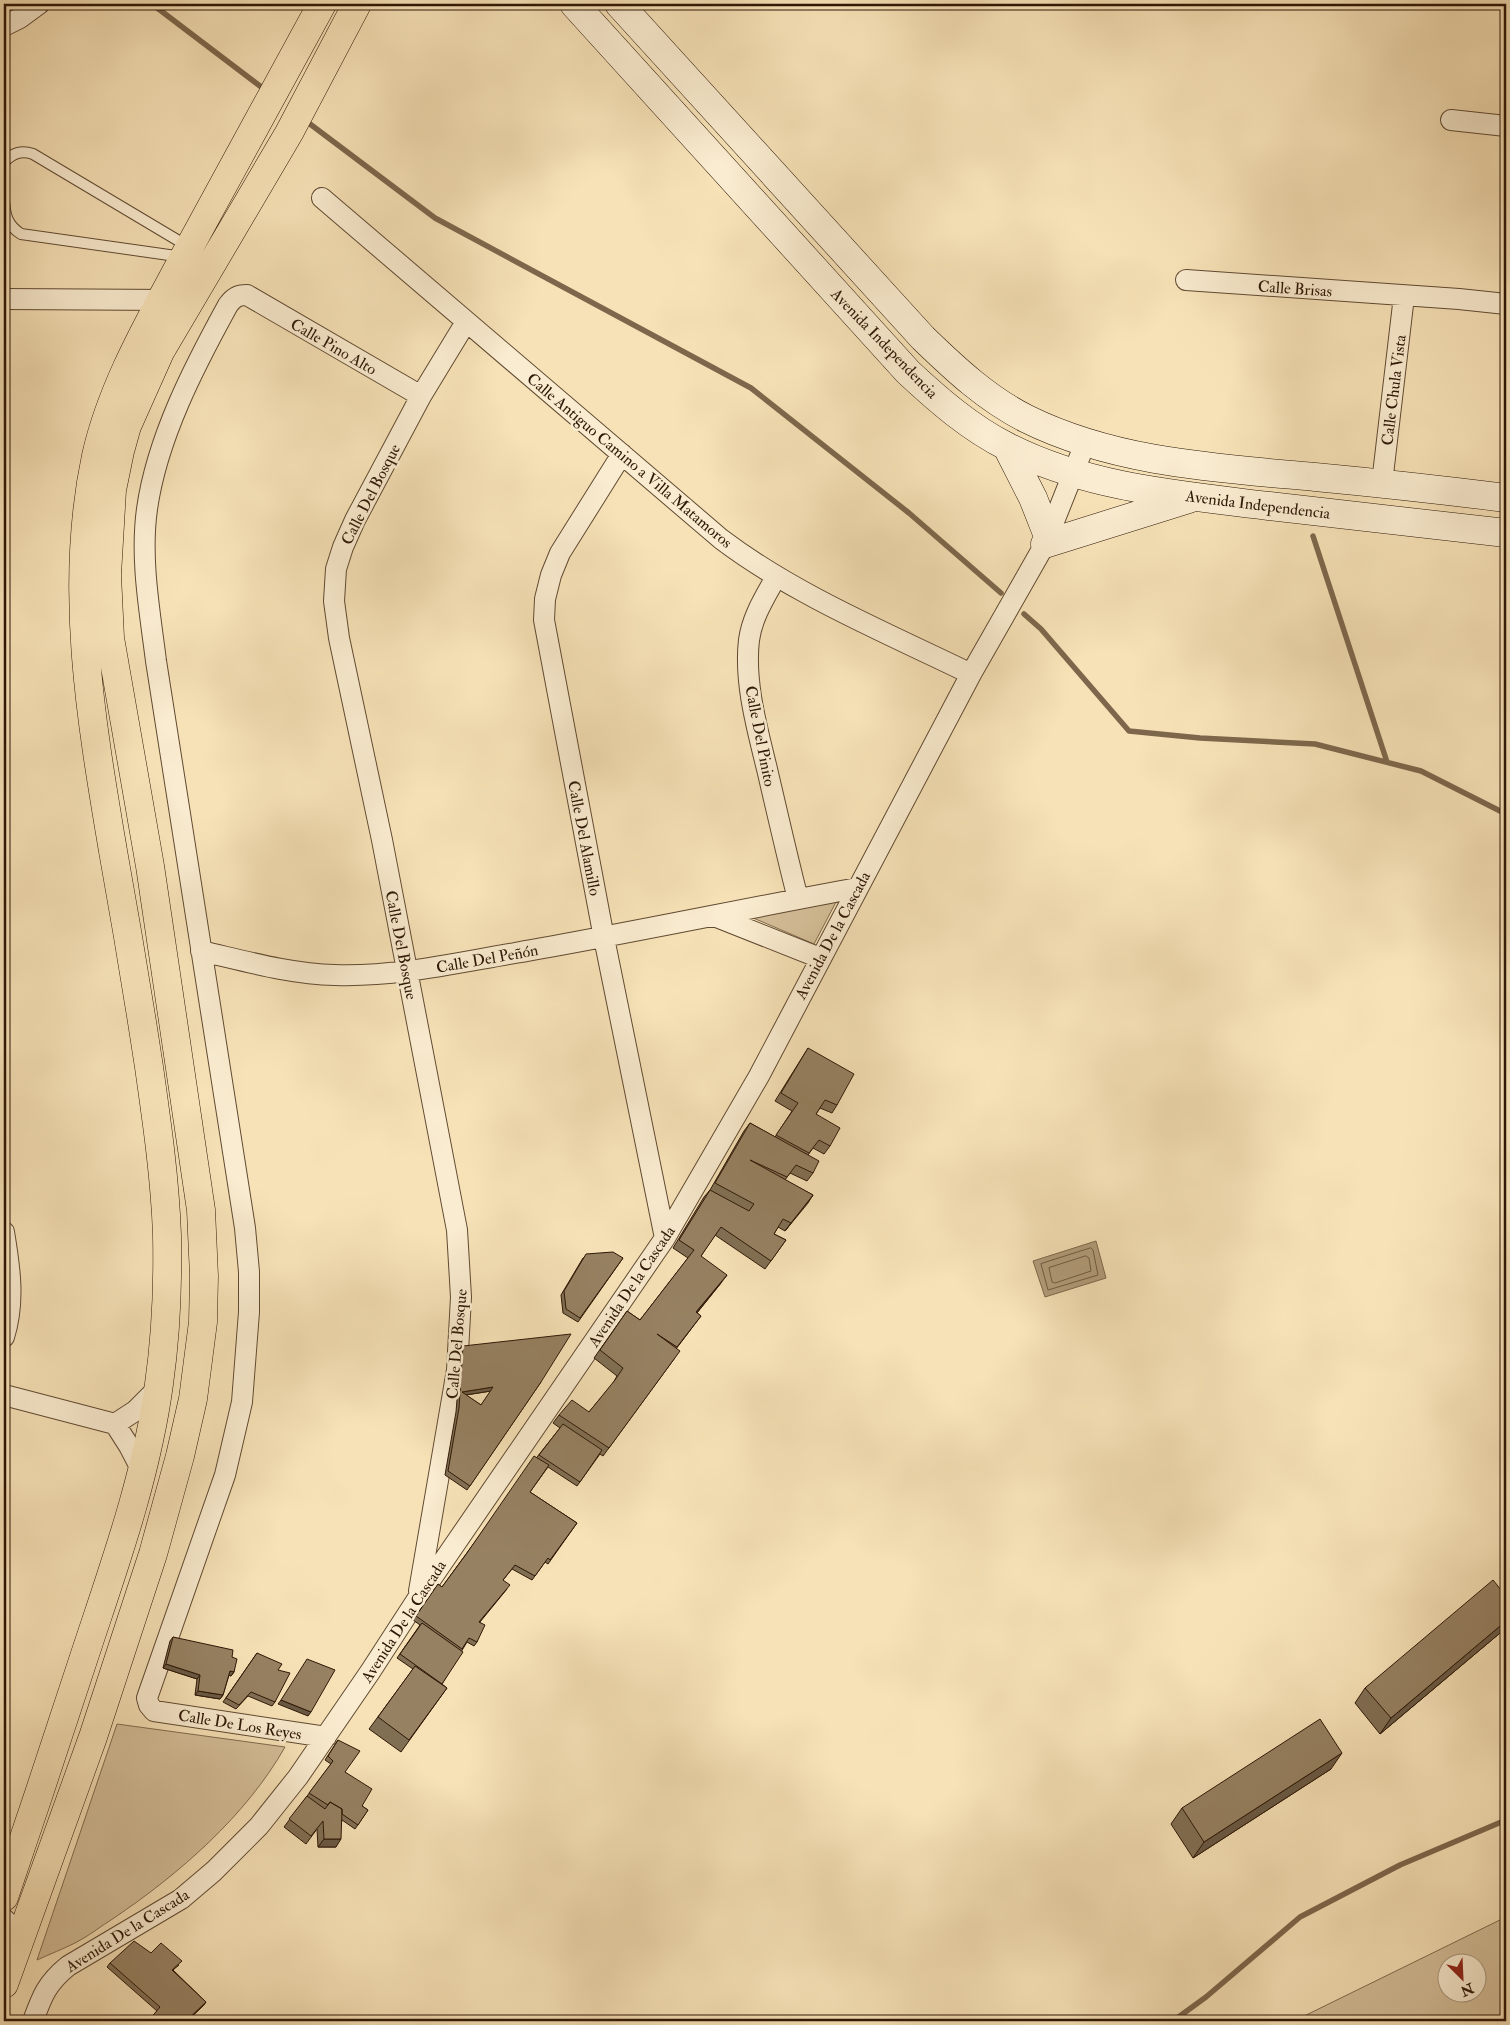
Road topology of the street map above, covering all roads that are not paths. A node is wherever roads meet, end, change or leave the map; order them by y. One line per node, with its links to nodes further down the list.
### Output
1 (39, 4): 6 (street)
2 (322, 4): 12 (main road)
3 (357, 4): 16 (main road)
4 (574, 4): 22 (main road, Avenida Independencia)
5 (619, 4): 21 (main road, Avenida Independencia)
6 (4, 26)
7 (1451, 120): 8 (street)
8 (1506, 126)
9 (4, 162): 12 (lane)
10 (322, 198): 19 (street, Calle Antiguo Camino a Villa Matamoros)
11 (4, 200): 12 (lane)
12 (187, 252): 17 (main road)
13 (1186, 280): 14 (street, Calle Brisas)
14 (1404, 296): 18 (street, Calle Brisas); 25 (street, Calle Chula Vista)
15 (4, 299): 17 (street)
16 (191, 299): 17 (street); 49 (main road)
17 (160, 300): 42 (main road)
18 (1506, 304)
19 (466, 322): 20 (street, Calle Del Bosque); 23 (street, Calle Antiguo Camino a Villa Matamoros)
20 (421, 396): 36 (street, Calle Pino Alto); 38 (street, Calle Del Bosque)
21 (1086, 441): 24 (street, Avenida De la Cascada); 25 (main road, Avenida Independencia)
22 (1007, 446): 24 (main road, Avenida Independencia); 29 (main road)
23 (622, 454): 30 (street, Calle Antiguo Camino a Villa Matamoros); 35 (street, Calle Del Alamillo)
24 (1074, 473): 26 (main road, Avenida Independencia); 29 (street, Avenida De la Cascada)
25 (1382, 483): 27 (main road, Avenida Independencia)
26 (1196, 497): 28 (main road, Avenida Independencia); 29 (main road)
27 (1506, 498)
28 (1506, 533)
29 (1047, 540): 31 (street, Avenida De la Cascada)
30 (776, 577): 31 (street, Calle Antiguo Camino a Villa Matamoros); 33 (street, Calle Del Pinito)
31 (970, 674): 32 (street, Avenida De la Cascada)
32 (857, 888): 33 (street, Calle Del Peñón); 37 (street, Avenida De la Cascada)
33 (798, 899): 34 (street, Calle Del Peñón)
34 (714, 916): 35 (street, Calle Del Peñón); 37 (street)
35 (604, 938): 38 (street, Calle Del Peñón); 40 (street, Calle Del Alamillo)
36 (201, 951): 38 (street, Calle Del Peñón); 47 (street, Calle De Los Reyes)
37 (820, 958): 40 (street, Avenida De la Cascada)
38 (408, 971): 46 (street, Calle Del Bosque)
39 (4, 1232): 41 (street)
40 (665, 1238): 46 (street, Avenida De la Cascada)
41 (4, 1337)
42 (159, 1388): 44 (street); 45 (main road)
43 (4, 1395): 44 (street)
44 (115, 1424): 45 (street)
45 (142, 1471): 48 (main road)
46 (418, 1598): 47 (street, Avenida De la Cascada)
47 (326, 1736): 51 (street, Avenida De la Cascada)
48 (4, 1897)
49 (13, 1928): 50 (main road)
50 (4, 1984)
51 (33, 2021)

